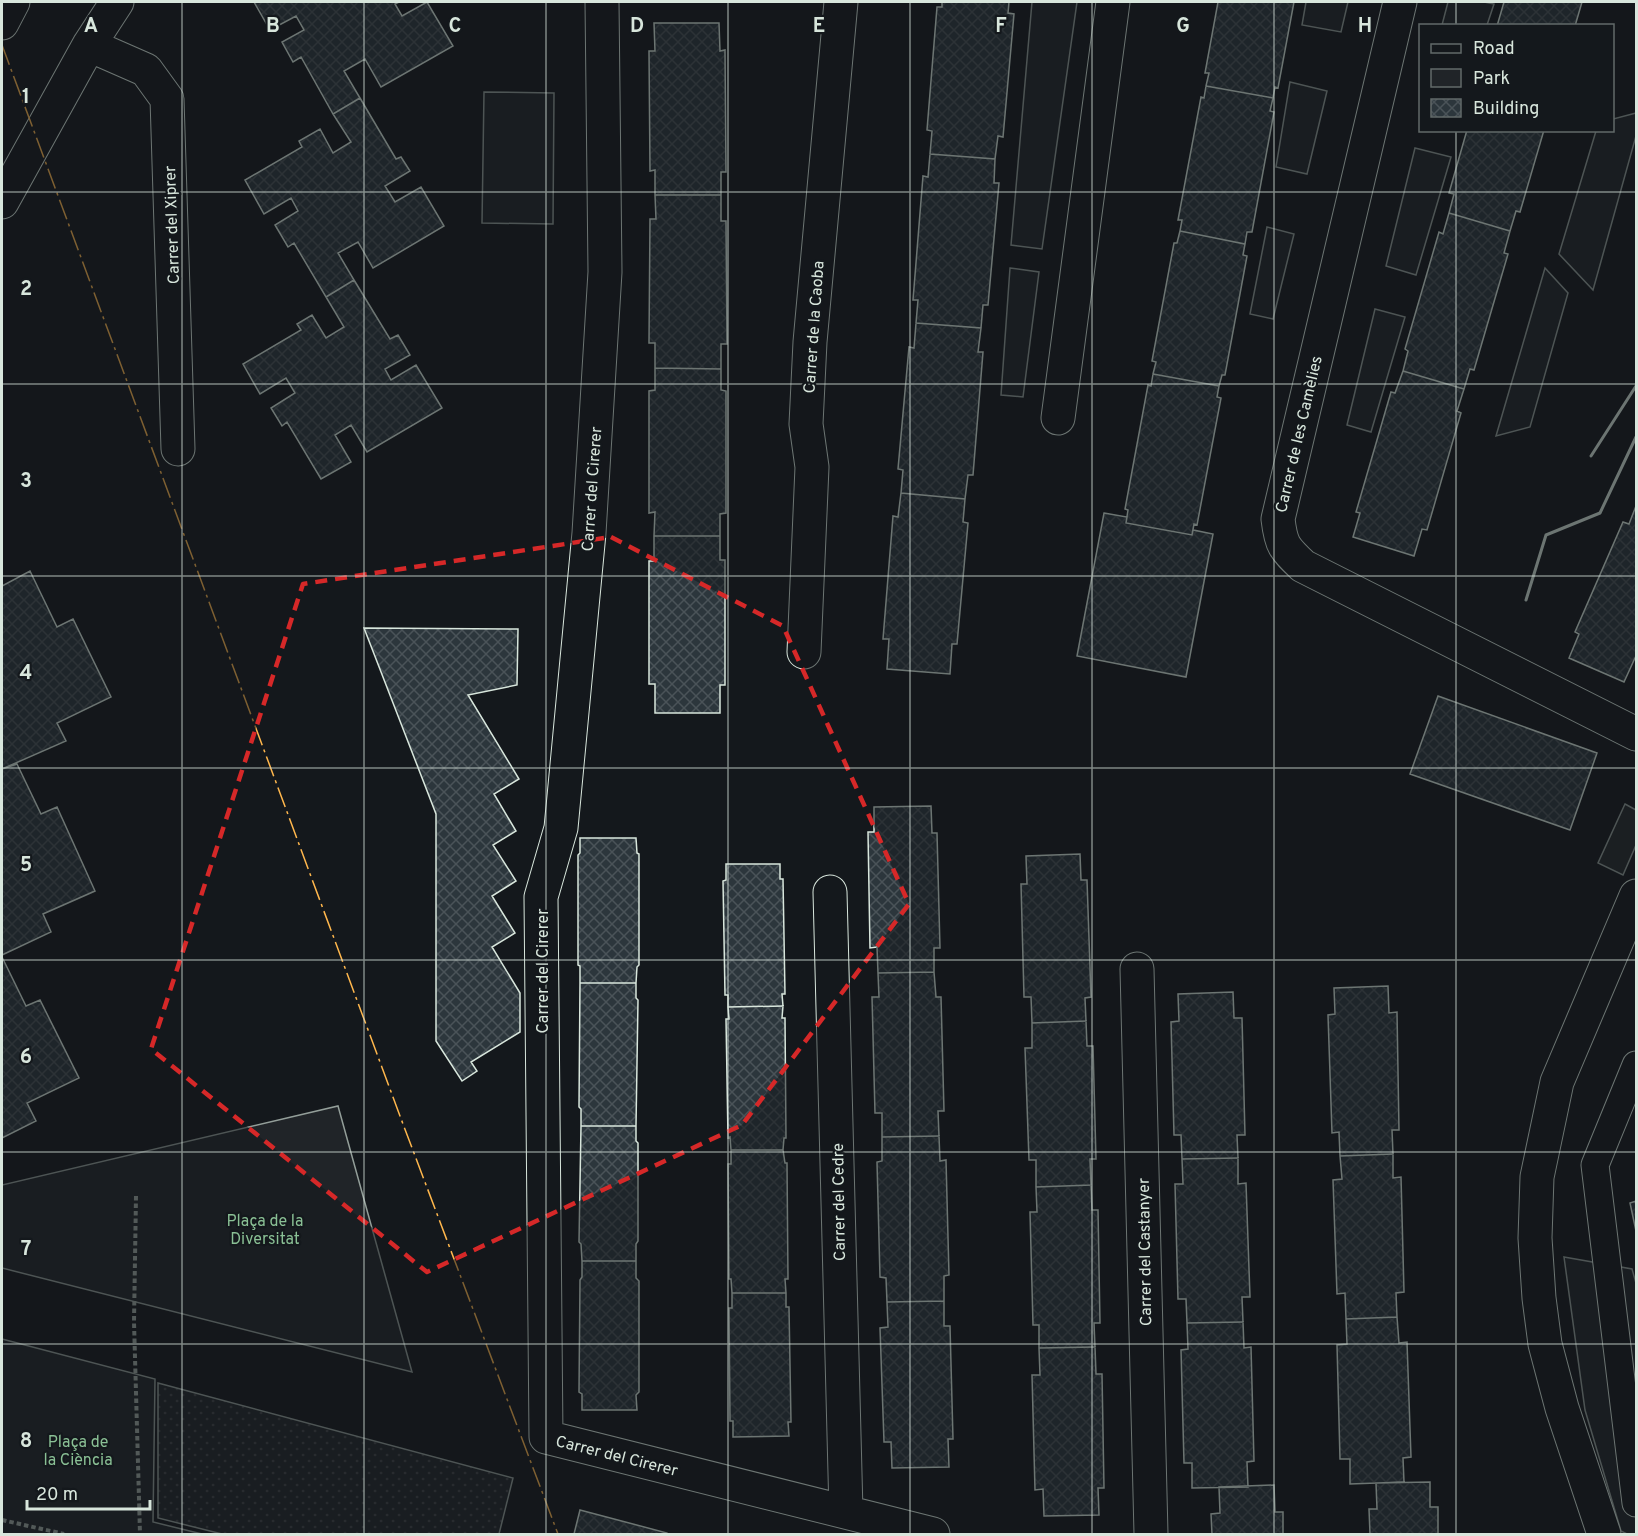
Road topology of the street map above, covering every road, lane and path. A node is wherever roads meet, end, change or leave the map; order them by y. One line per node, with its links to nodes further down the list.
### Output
1 (13, 2): 7 (street)
2 (117, 2): 8 (street)
3 (602, 2): 20 (street, Carrer del Cirerer)
4 (841, 2): 12 (street, Carrer de la Caoba)
5 (1113, 2): 10 (street)
6 (1400, 2): 13 (street, Carrer de les Camèlies)
7 (2, 23)
8 (88, 45): 9 (street); 11 (street, Carrer del Xiprer)
9 (2, 202)
10 (1058, 418)
11 (178, 449)
12 (804, 652)
13 (1636, 734)
14 (830, 892): 20 (street, Carrer del Cedre)
15 (1636, 896): 26 (street)
16 (1137, 969): 25 (street, Carrer del Castanyer)
17 (1636, 1065): 19 (street)
18 (136, 1196): 23 (path)
19 (1636, 1503)
20 (846, 1512): 24 (street, Carrer del Cirerer)
21 (2, 1520): 22 (path)
22 (64, 1534)
23 (140, 1534)
24 (933, 1534)
25 (1151, 1534)
26 (1604, 1534)

